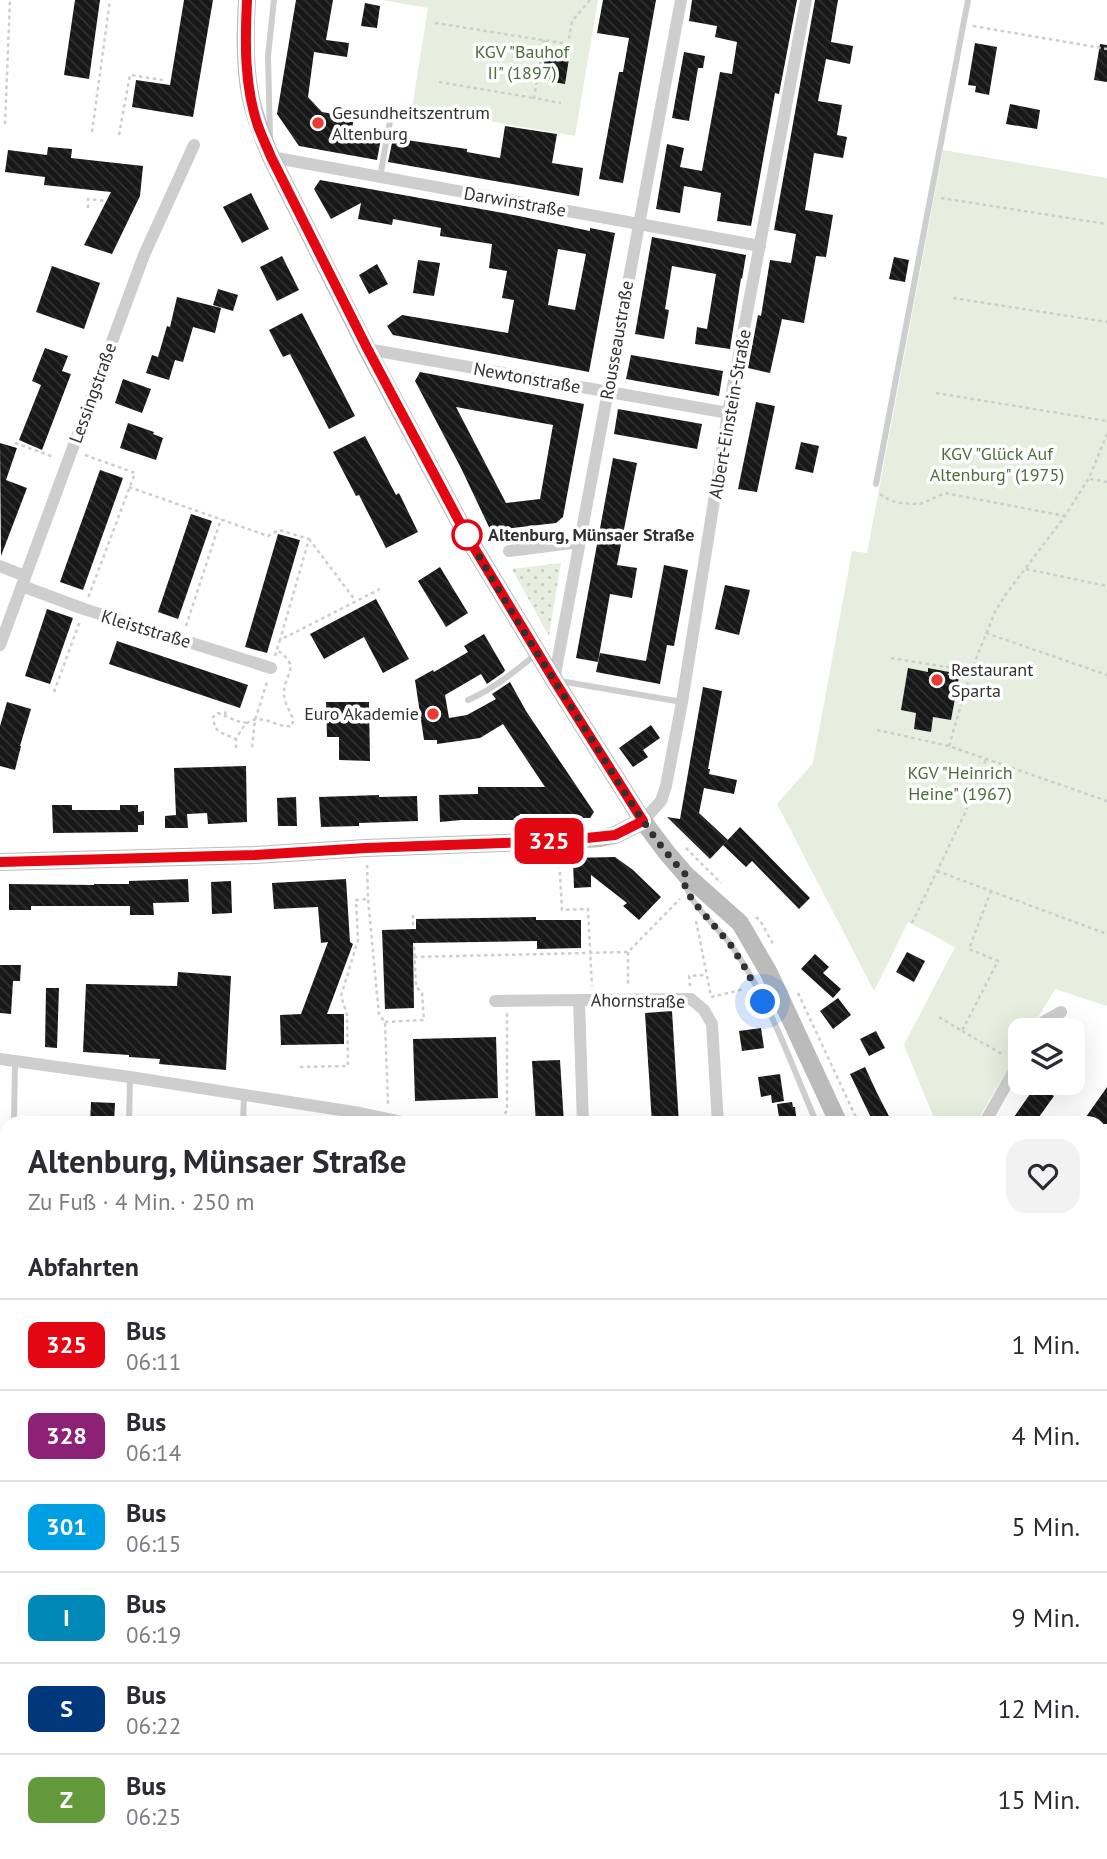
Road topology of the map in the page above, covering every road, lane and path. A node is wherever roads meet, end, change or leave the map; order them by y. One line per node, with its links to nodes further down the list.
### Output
1 (9, 0): 18 (path)
2 (110, 0): 19 (path)
3 (247, 0): 22 (street)
4 (274, 0): 22 (lane)
5 (590, 0): 11 (path)
6 (681, 0): 28 (street, Rousseaustraße)
7 (806, 0): 29 (street, Albert-Einstein-Straße)
8 (968, 0): 10 (lane)
9 (435, 23): 11 (path)
10 (963, 24): 12 (path); 24 (lane)
11 (544, 40): 15 (path)
12 (1107, 49)
13 (163, 80): 20 (path)
14 (439, 82): 15 (path)
15 (534, 99): 16 (path)
16 (561, 103)
17 (392, 110): 23 (lane)
18 (5, 124)
19 (92, 132)
20 (119, 135)
21 (194, 145): 39 (street, Lessingstraße)
22 (271, 157): 23 (street, Darwinstraße); 32 (street)
23 (380, 177): 28 (street, Darwinstraße)
24 (931, 197): 27 (path); 42 (lane)
25 (106, 201): 26 (path)
26 (88, 208)
27 (1107, 224)
28 (638, 225): 29 (street, Darwinstraße); 33 (street, Rousseaustraße)
29 (760, 246): 35 (street, Albert-Einstein-Straße)
30 (953, 298): 31 (path)
31 (1107, 322)
32 (367, 348): 33 (street, Newtonstraße); 61 (street)
33 (607, 393): 35 (street, Newtonstraße); 47 (street, Rousseaustraße)
34 (936, 393): 36 (path)
35 (728, 414): 69 (street, Albert-Einstein-Straße)
36 (1107, 421)
37 (1107, 434): 40 (path)
38 (15, 443): 39 (path)
39 (70, 456): 43 (path); 51 (street, Lessingstraße)
40 (1089, 478): 41 (path); 44 (path)
41 (1107, 482)
42 (876, 484): 44 (path)
43 (129, 487): 45 (path); 55 (path)
44 (1065, 516): 50 (path)
45 (221, 519): 46 (path); 57 (path)
46 (309, 538): 54 (path); 58 (path)
47 (580, 542): 48 (street); 66 (street, Rousseaustraße)
48 (509, 551)
49 (0, 566): 51 (street, Kleiststraße)
50 (1026, 569): 52 (path); 56 (path)
51 (24, 581): 55 (street, Kleiststraße); 59 (street, Lessingstraße)
52 (1107, 586)
53 (380, 589): 54 (path)
54 (356, 601): 58 (path)
55 (84, 609): 57 (street, Kleiststraße); 67 (path)
56 (986, 633): 64 (path); 65 (path)
57 (181, 639): 63 (street, Kleiststraße)
58 (280, 640): 60 (path)
59 (0, 645)
60 (277, 650): 63 (path); 72 (path)
61 (538, 653): 66 (street); 68 (lane)
62 (891, 658): 64 (path)
63 (271, 668): 72 (path)
64 (971, 671): 76 (path)
65 (1107, 675)
66 (554, 680): 69 (lane); 81 (street)
67 (54, 692)
68 (468, 700)
69 (682, 702): 81 (street, Albert-Einstein-Straße)
70 (226, 708): 71 (path)
71 (225, 715): 73 (path); 75 (path)
72 (255, 720): 73 (path); 77 (path)
73 (247, 723): 75 (path)
74 (877, 730): 76 (path)
75 (236, 739): 78 (path)
76 (949, 746): 79 (path)
77 (252, 747)
78 (236, 748)
79 (986, 759): 80 (path); 85 (path)
80 (1107, 801)
81 (643, 821): 82 (street); 86 (street)
82 (558, 841): 83 (street); 97 (path)
83 (366, 848): 84 (street); 89 (path)
84 (0, 862)
85 (937, 871): 87 (path); 92 (path)
86 (686, 875): 90 (lane); 127 (street)
87 (992, 891): 94 (path); 110 (path)
88 (685, 894): 96 (path)
89 (368, 900): 109 (path); 114 (path)
90 (692, 900): 99 (path); 100 (lane)
91 (413, 915): 93 (path)
92 (912, 923)
93 (414, 929)
94 (1107, 934)
95 (414, 943): 98 (path)
96 (628, 952): 97 (path); 104 (path)
97 (591, 953): 98 (path); 103 (path)
98 (414, 957): 109 (path)
99 (705, 975): 100 (path); 101 (path)
100 (755, 986): 126 (lane)
101 (691, 999): 104 (street, Ahornstraße); 125 (street, Ahornstraße)
102 (579, 1000): 103 (street, Ahornstraße); 105 (street, Ahornstraße); 124 (street, Ahornstraße)
103 (592, 1000): 104 (street, Ahornstraße)
104 (629, 1000)
105 (501, 1001): 123 (path)
106 (1061, 1012): 108 (street)
107 (939, 1017): 110 (path)
108 (1050, 1018)
109 (384, 1022): 122 (path)
110 (962, 1031): 111 (path)
111 (1002, 1054)
112 (0, 1059): 113 (street)
113 (15, 1062): 115 (street); 118 (lane)
114 (300, 1068)
115 (130, 1077): 117 (street); 119 (lane)
116 (1008, 1081): 128 (street)
117 (244, 1096): 120 (lane); 121 (street)
118 (14, 1116)
119 (129, 1116)
120 (243, 1116)
121 (349, 1116)
122 (389, 1116)
123 (502, 1116)
124 (583, 1116)
125 (718, 1116)
126 (814, 1116)
127 (835, 1116)
128 (988, 1116)

